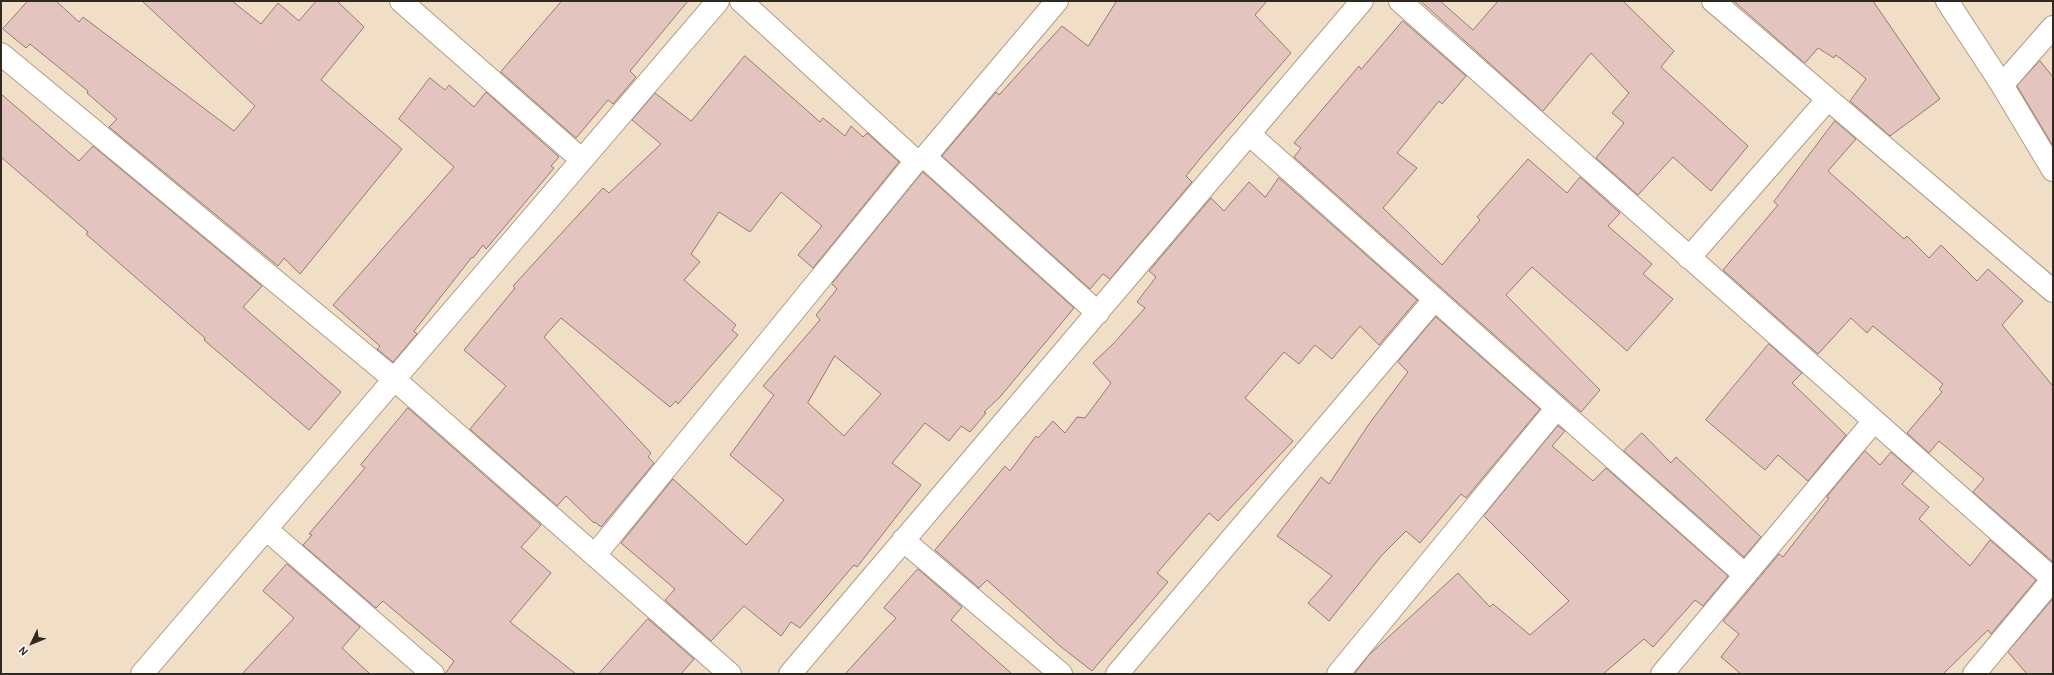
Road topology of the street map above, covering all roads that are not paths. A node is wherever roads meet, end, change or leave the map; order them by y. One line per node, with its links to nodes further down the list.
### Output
1 (401, 1): 15 (street)
2 (718, 1): 15 (street)
3 (741, 1): 14 (street)
4 (1057, 1): 14 (street)
5 (1362, 1): 13 (street)
6 (1400, 1): 17 (street)
7 (1713, 1): 12 (street)
8 (1947, 1): 11 (street)
9 (2053, 27): 11 (street)
10 (1, 54): 21 (street)
11 (2002, 85): 16 (street)
12 (1828, 99): 17 (street); 18 (street)
13 (1248, 134): 19 (street); 20 (street)
14 (920, 159): 20 (street); 26 (street)
15 (582, 160): 21 (street)
16 (2053, 170)
17 (1689, 258): 23 (street)
18 (2053, 291)
19 (1434, 300): 22 (street); 34 (street)
20 (1098, 312): 25 (street)
21 (394, 379): 24 (street); 26 (street)
22 (1556, 409): 27 (street); 35 (street)
23 (1874, 421): 27 (street); 28 (street)
24 (266, 529): 29 (street); 30 (street)
25 (903, 540): 32 (street); 33 (street)
26 (595, 555): 31 (street)
27 (1745, 575): 36 (street)
28 (2053, 579): 37 (street)
29 (142, 674)
30 (433, 674)
31 (730, 674)
32 (790, 674)
33 (1061, 674)
34 (1117, 674)
35 (1338, 674)
36 (1662, 674)
37 (1974, 674)

